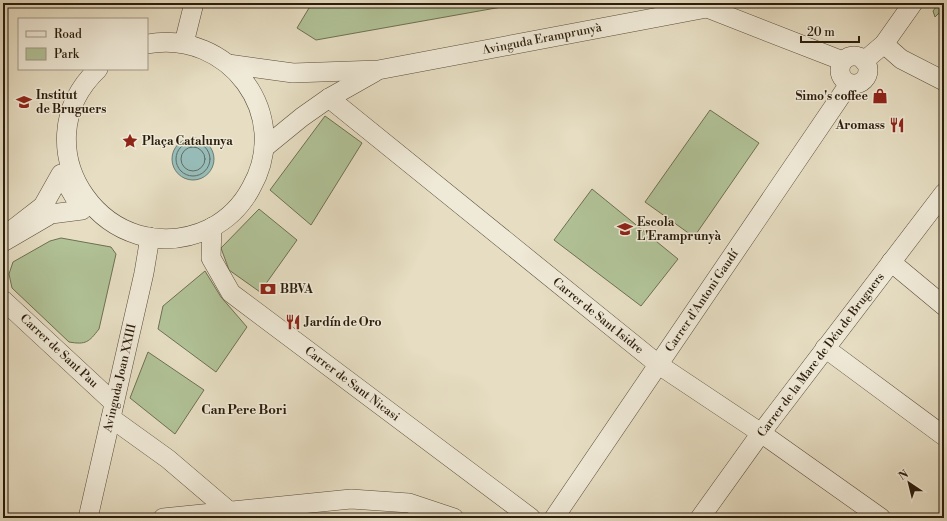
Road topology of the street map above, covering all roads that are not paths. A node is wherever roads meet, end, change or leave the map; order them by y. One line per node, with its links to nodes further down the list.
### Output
1 (194, 3): 5 (street)
2 (913, 3): 6 (street)
3 (703, 5): 7 (street); 11 (street, Avinguda Eramprunyà)
4 (148, 44): 5 (street)
5 (184, 44): 9 (street)
6 (884, 44): 8 (street); 12 (street)
7 (842, 61): 8 (street); 13 (street)
8 (864, 61): 13 (street)
9 (228, 64): 11 (street); 16 (street)
10 (97, 70): 15 (street)
11 (378, 70): 14 (street)
12 (944, 81)
13 (849, 84): 29 (street, Carrer d'Antoni Gaudí)
14 (329, 98): 16 (street); 29 (street, Carrer de Sant Isidre)
15 (67, 137): 18 (street); 20 (street)
16 (264, 148): 19 (street)
17 (944, 193): 25 (street, Carrer de la Mare de Déu de Bruguers)
18 (110, 221): 22 (street); 24 (street)
19 (212, 227): 22 (street); 37 (street, Carrer de Sant Nicasi)
20 (3, 231)
21 (3, 237): 23 (street)
22 (150, 238): 30 (street, Avinguda Joan XXIII)
23 (3, 242)
24 (3, 248)
25 (891, 262): 27 (street); 28 (street, Carrer de la Mare de Déu de Bruguers)
26 (3, 300): 30 (street, Carrer de Sant Pau)
27 (944, 306)
28 (825, 348): 31 (street, Carrer de la Mare de Déu de Bruguers); 32 (street)
29 (659, 365): 31 (street, Carrer de Sant Isidre); 38 (street, Carrer d'Antoni Gaudí)
30 (113, 410): 33 (street, Carrer de Sant Pau); 34 (street, Avinguda Joan XXIII)
31 (761, 433): 39 (street, Carrer de la Mare de Déu de Bruguers); 40 (street, Carrer de Sant Isidre)
32 (944, 436)
33 (229, 511): 35 (street); 36 (street)
34 (88, 518)
35 (162, 518)
36 (454, 518)
37 (530, 518)
38 (554, 518)
39 (700, 518)
40 (881, 518)

